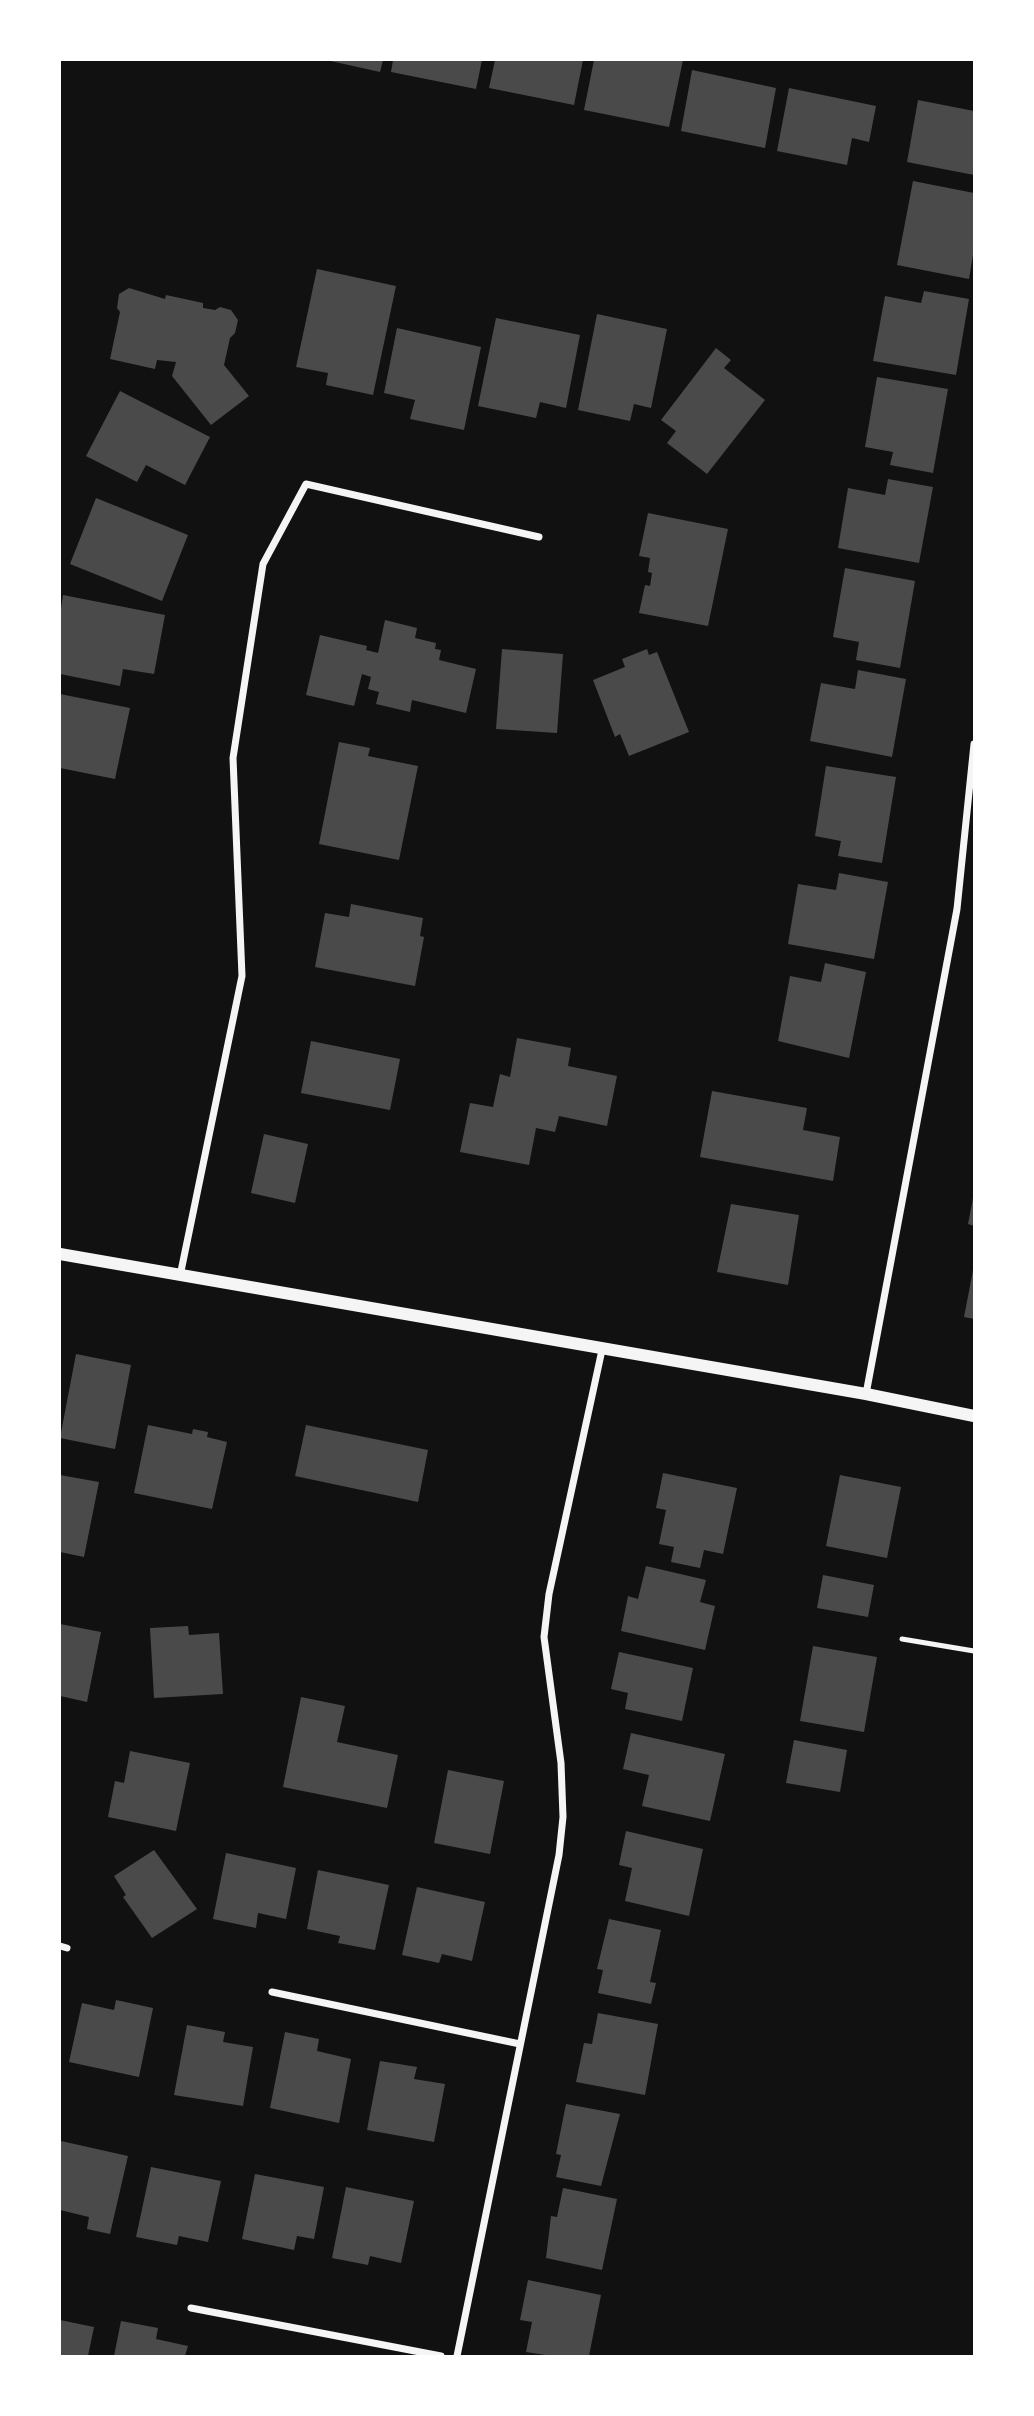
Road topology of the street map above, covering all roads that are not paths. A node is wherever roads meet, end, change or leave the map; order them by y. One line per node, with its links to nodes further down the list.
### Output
1 (539, 537): 4 (street)
2 (975, 744): 6 (street)
3 (60, 1254): 4 (street)
4 (180, 1276): 5 (street)
5 (602, 1350): 6 (street); 11 (street)
6 (866, 1394): 7 (street)
7 (975, 1416)
8 (902, 1639): 9 (lane)
9 (975, 1651)
10 (272, 1992): 11 (street)
11 (520, 2044): 14 (street)
12 (191, 2308): 13 (street)
13 (441, 2357)
14 (457, 2357)

